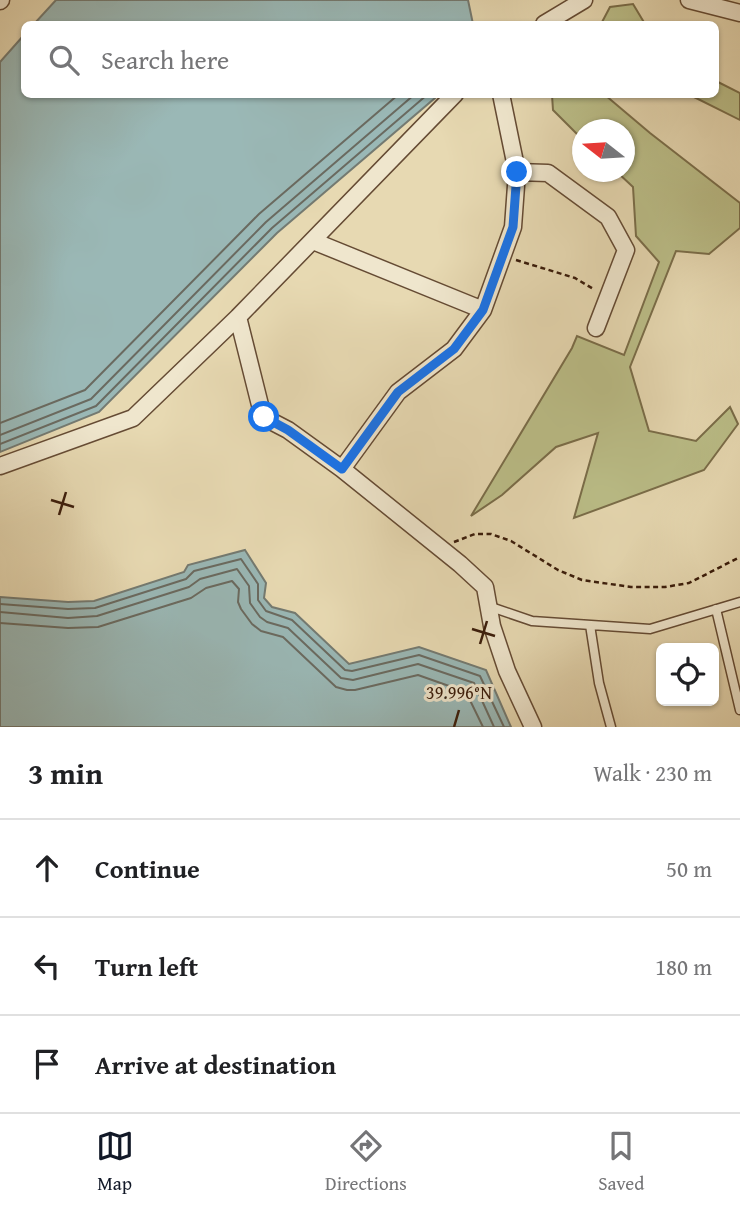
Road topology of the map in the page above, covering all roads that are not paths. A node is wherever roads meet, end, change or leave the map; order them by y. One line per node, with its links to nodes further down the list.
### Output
1 (584, 0): 4 (street)
2 (689, 0): 3 (street)
3 (740, 13)
4 (549, 21)
5 (451, 98): 8 (street)
6 (501, 98): 7 (street)
7 (517, 172): 9 (street); 11 (street)
8 (313, 241): 9 (street); 10 (street)
9 (483, 310): 13 (street)
10 (238, 317): 12 (street); 13 (street)
11 (596, 328)
12 (0, 466)
13 (342, 469): 15 (street)
14 (740, 602): 16 (lane)
15 (488, 606): 17 (lane); 19 (street)
16 (716, 609): 17 (lane); 18 (lane)
17 (590, 625): 20 (lane)
18 (740, 710)
19 (533, 727)
20 (611, 727)

